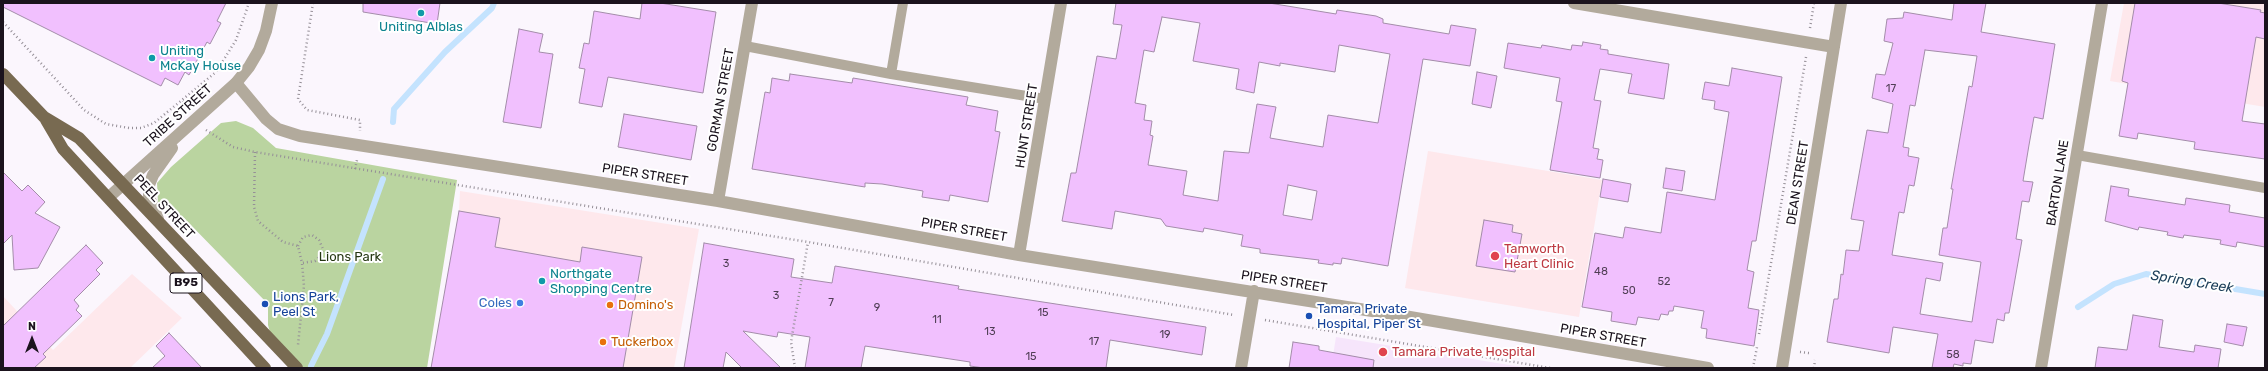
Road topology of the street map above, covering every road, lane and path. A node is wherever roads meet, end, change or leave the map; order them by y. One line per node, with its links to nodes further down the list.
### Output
1 (249, 3): 20 (path)
2 (272, 3): 18 (street, TRIBE STREET)
3 (313, 3): 24 (path)
4 (752, 3): 13 (street, GORMAN STREET)
5 (903, 3): 17 (lane)
6 (1061, 3): 19 (street, HUNT STREET)
7 (1574, 3): 14 (street)
8 (1814, 3): 12 (path)
9 (1841, 3): 14 (street, DEAN STREET)
10 (2102, 3): 27 (street, BARTON LANE)
11 (3, 22): 20 (path)
12 (1811, 25)
13 (745, 46): 17 (lane); 33 (street, GORMAN STREET)
14 (1834, 47): 55 (street, DEAN STREET)
15 (1806, 57): 42 (path)
16 (3, 74): 22 (main road, PEEL STREET / B95)
17 (891, 74): 19 (lane)
18 (236, 83): 23 (street, TRIBE STREET); 33 (street, PIPER STREET)
19 (1045, 99): 37 (street, HUNT STREET)
20 (183, 101): 21 (path)
21 (186, 105)
22 (44, 117): 30 (main road, PEEL STREET / B95); 32 (main road, B95)
23 (188, 126): 30 (street, TRIBE STREET); 34 (street)
24 (360, 132)
25 (209, 134): 26 (path)
26 (255, 152): 29 (path); 36 (path)
27 (2077, 155): 31 (lane); 57 (street, BARTON LANE)
28 (357, 162): 29 (path)
29 (355, 169): 35 (path)
30 (124, 184): 32 (street, TRIBE STREET); 34 (main road, PEEL STREET / B95)
31 (2265, 188)
32 (109, 197): 48 (main road, B95)
33 (718, 201): 37 (street, PIPER STREET)
34 (161, 225): 49 (main road, PEEL STREET / B95)
35 (808, 242): 40 (path); 50 (path)
36 (298, 246): 38 (path); 38 (path)
37 (1019, 254): 39 (street, PIPER STREET)
38 (302, 263): 44 (path)
39 (1254, 291): 51 (street); 53 (street, PIPER STREET)
40 (1233, 315)
41 (1265, 321): 52 (path)
42 (1759, 334)
43 (1757, 347): 54 (path)
44 (298, 350)
45 (1800, 352): 46 (path)
46 (1809, 353)
47 (1815, 360): 56 (path)
48 (265, 368)
49 (297, 368)
50 (795, 368)
51 (1241, 368)
52 (1550, 368)
53 (1708, 368)
54 (1753, 368)
55 (1782, 368)
56 (1814, 368)
57 (2041, 368)

